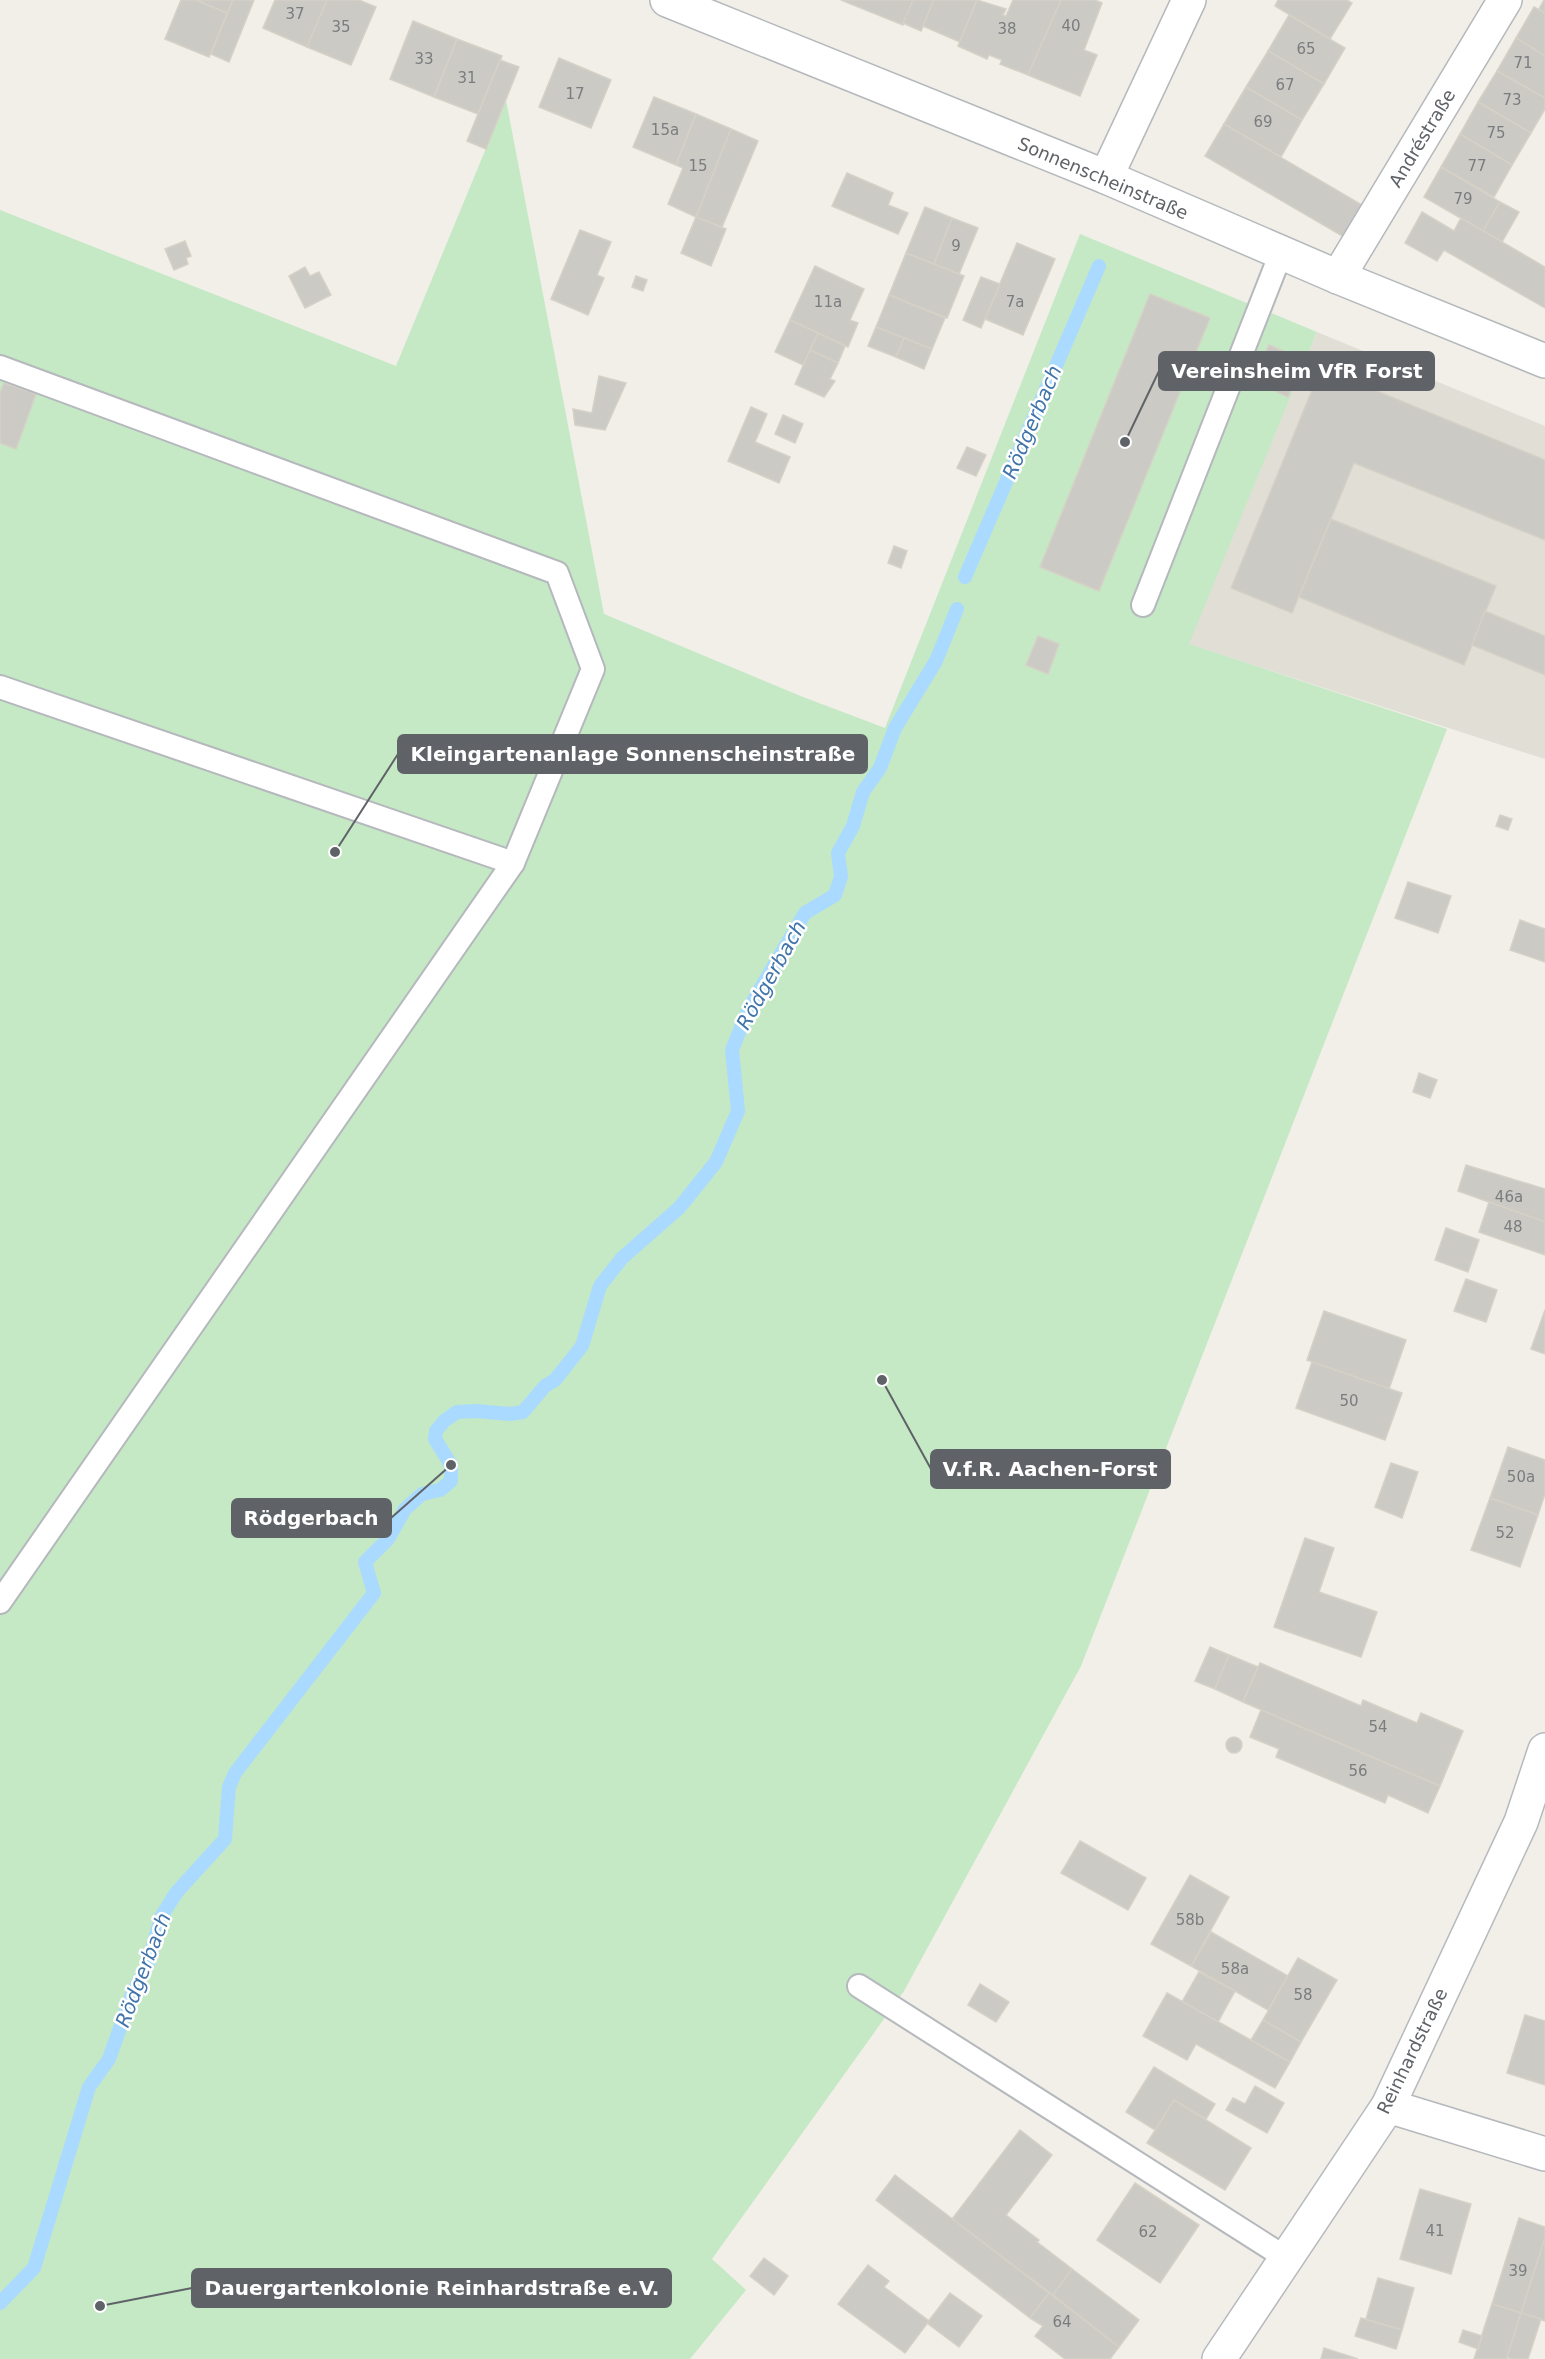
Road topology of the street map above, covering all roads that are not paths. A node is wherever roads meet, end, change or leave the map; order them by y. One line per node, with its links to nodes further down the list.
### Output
1 (667, 0): 4 (street, Sonnenscheinstraße)
2 (1189, 0): 4 (street)
3 (1505, 0): 6 (street, Andréstraße)
4 (1106, 177): 5 (street, Sonnenscheinstraße)
5 (1281, 253): 6 (street, Sonnenscheinstraße); 9 (lane)
6 (1338, 277): 7 (street, Sonnenscheinstraße)
7 (1543, 355)
8 (0, 367): 11 (lane)
9 (1143, 605)
10 (0, 687): 11 (lane)
11 (513, 863): 12 (lane)
12 (0, 1602)
13 (1545, 1750): 15 (street, Reinhardstraße)
14 (859, 1986): 17 (lane)
15 (1388, 2106): 16 (street); 17 (street, Reinhardstraße)
16 (1545, 2154)
17 (1286, 2258): 18 (street, Reinhardstraße)
18 (1219, 2359)

